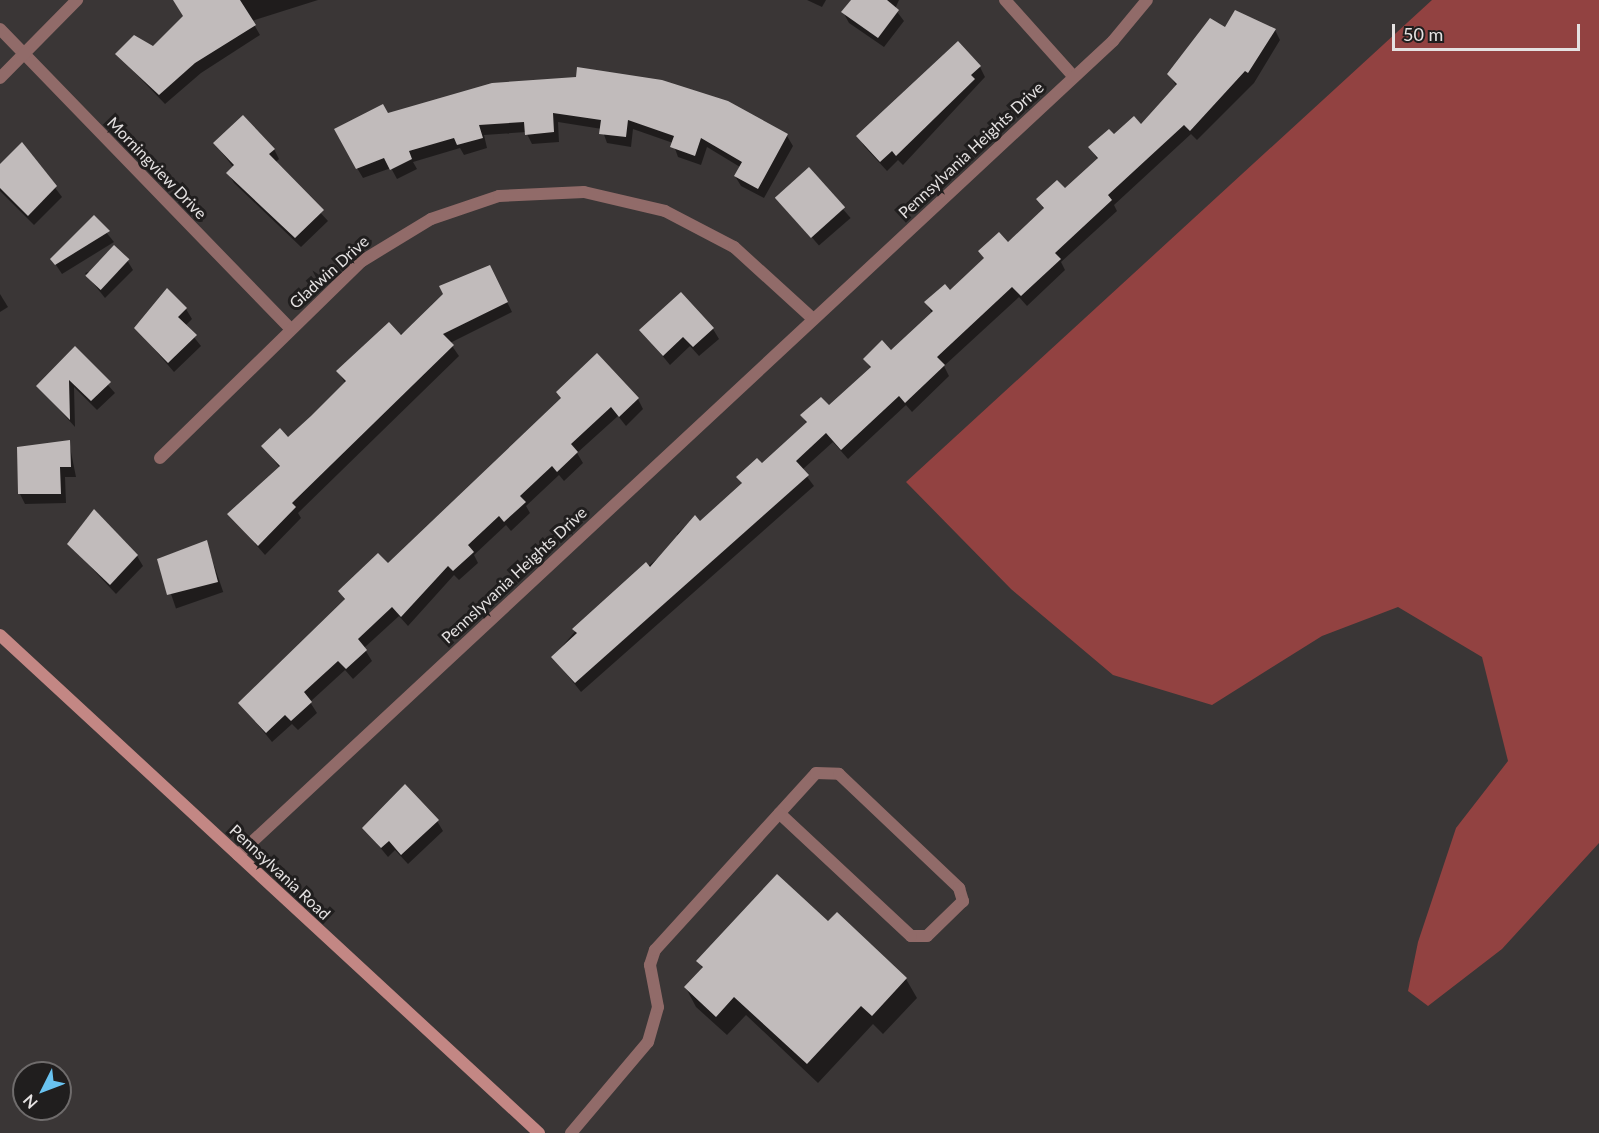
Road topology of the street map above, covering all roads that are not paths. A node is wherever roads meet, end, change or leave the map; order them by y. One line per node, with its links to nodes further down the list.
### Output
1 (77, 0): 5 (street)
2 (1005, 0): 6 (street)
3 (1147, 0): 6 (street, Pennsylvania Heights Drive)
4 (0, 29): 5 (street, Morningview Drive)
5 (24, 54): 7 (street); 9 (street, Morningview Drive)
6 (1074, 77): 8 (street, Pennsylvania Heights Drive)
7 (0, 78)
8 (813, 319): 9 (street, Gladwin Drive); 13 (street, Pennslyvania Heights Drive)
9 (291, 329): 10 (street, Gladwin Drive)
10 (160, 458)
11 (0, 635): 13 (street, Pennsylvania Road)
12 (779, 813): 12 (street); 15 (street)
13 (238, 855): 14 (street, Pennsylvania Road)
14 (539, 1133)
15 (571, 1133)

